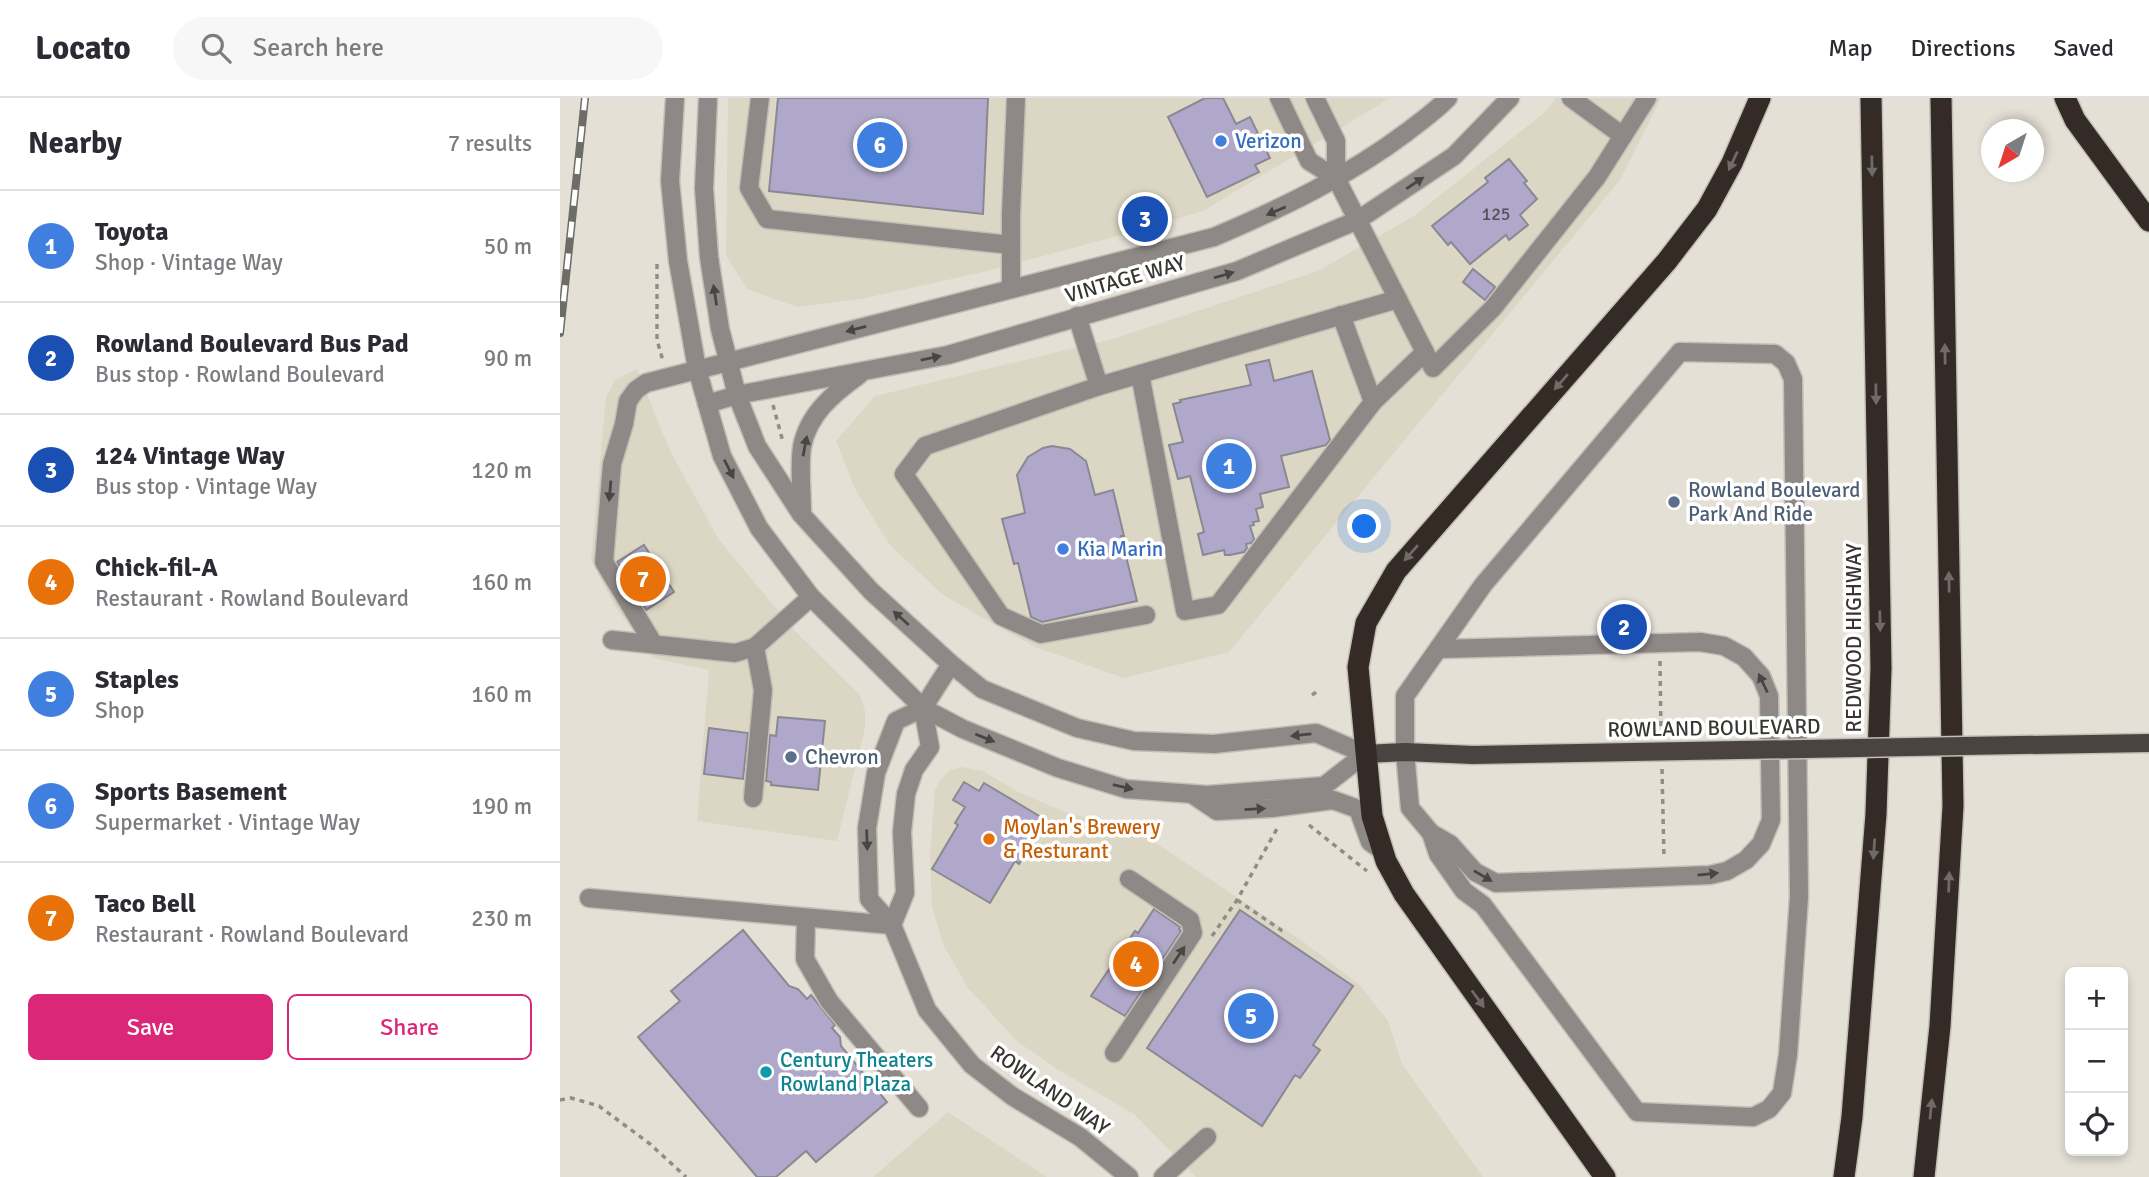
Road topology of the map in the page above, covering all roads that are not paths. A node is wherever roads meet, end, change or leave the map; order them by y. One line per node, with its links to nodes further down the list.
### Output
1 (675, 98): 26 (street)
2 (708, 98): 25 (street, ROWLAND BOULEVARD, one-way to 2)
3 (760, 98): 19 (street)
4 (1016, 98): 19 (street)
5 (1279, 98): 16 (street)
6 (1315, 98): 16 (street)
7 (1448, 98): 16 (street, VINTAGE WAY)
8 (1510, 98): 17 (street, VINTAGE WAY, one-way to 8)
9 (1571, 98): 15 (street)
10 (1647, 98): 15 (street)
11 (1759, 98): 44 (highway, one-way to 44)
12 (1871, 98): 59 (highway, REDWOOD HIGHWAY, one-way to 59)
13 (1941, 98): 60 (highway, one-way to 13)
14 (2066, 98): 18 (highway)
15 (1623, 136): 24 (street)
16 (1336, 178): 17 (street); 20 (street, VINTAGE WAY, one-way to 20)
17 (1358, 220): 21 (street); 23 (street, VINTAGE WAY, one-way to 17)
18 (2149, 221)
19 (1011, 245): 20 (street)
20 (1010, 289): 25 (street, VINTAGE WAY, one-way to 25)
21 (1398, 299): 22 (street); 24 (street)
22 (1341, 315): 28 (street); 31 (street)
23 (1077, 316): 27 (street, VINTAGE WAY, one-way to 23); 29 (street)
24 (1425, 352): 31 (street)
25 (727, 362): 26 (street, VINTAGE WAY); 30 (street, ROWLAND BOULEVARD)
26 (697, 369): 32 (street); 37 (street, VINTAGE WAY, one-way to 37)
27 (864, 371): 30 (street, VINTAGE WAY); 33 (street, one-way to 27)
28 (1140, 374): 29 (street); 31 (street)
29 (1098, 386): 35 (street)
30 (737, 395): 32 (street, VINTAGE WAY); 33 (street, ROWLAND BOULEVARD)
31 (1373, 402)
32 (707, 404): 34 (street, one-way to 34)
33 (802, 514): 40 (street, ROWLAND BOULEVARD, one-way to 33)
34 (811, 597): 38 (street); 41 (street)
35 (1146, 615)
36 (612, 639): 37 (street)
37 (653, 643): 38 (street)
38 (755, 648): 46 (street)
39 (1440, 649): 43 (street); 47 (street, one-way to 39); 47 (street)
40 (950, 664): 41 (street, ROWLAND WAY); 44 (street, ROWLAND BOULEVARD, one-way to 40)
41 (923, 708): 45 (street, one-way to 45); 52 (street); 52 (street, ROWLAND WAY, one-way to 52)
42 (2149, 743): 43 (main road, ROWLAND BOULEVARD, bridge)
43 (1405, 752): 44 (main road, ROWLAND BOULEVARD); 47 (street)
44 (1365, 754): 45 (street); 48 (highway)
45 (1192, 794): 48 (street, one-way to 48)
46 (753, 798)
47 (1431, 833)
48 (1382, 850): 58 (highway, one-way to 58)
49 (1129, 879): 53 (street, one-way to 49)
50 (589, 898): 51 (street)
51 (806, 918): 52 (street); 54 (street)
52 (892, 925): 56 (street, ROWLAND WAY)
53 (1114, 1053)
54 (919, 1108)
55 (1207, 1137): 57 (street)
56 (1129, 1177)
57 (1163, 1177)
58 (1605, 1177)
59 (1844, 1177)
60 (1924, 1177)

